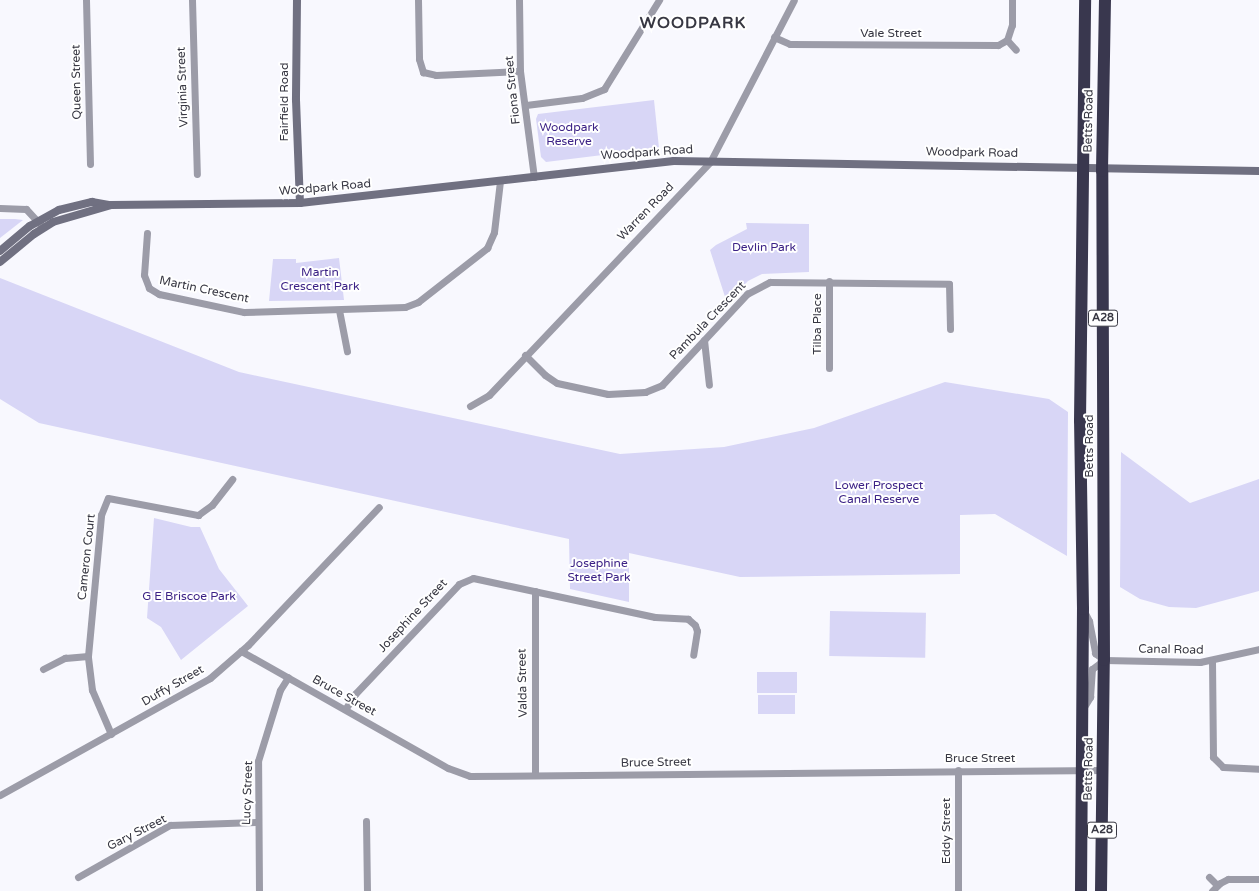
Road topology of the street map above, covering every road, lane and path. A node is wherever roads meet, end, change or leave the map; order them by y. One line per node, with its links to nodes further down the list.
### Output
1 (86, 0): 17 (street, Queen Street)
2 (192, 0): 21 (street, Virginia Street)
3 (297, 0): 24 (main road, Fairfield Road)
4 (418, 0): 14 (street)
5 (519, 0): 14 (street, Fiona Street)
6 (659, 0): 15 (street)
7 (794, 0): 11 (street, Warren Road)
8 (1012, 0): 12 (street)
9 (1085, 0): 18 (highway, Betts Road / A28)
10 (1105, 0): 19 (highway, Betts Road / A28)
11 (774, 37): 12 (street, Vale Street); 16 (street, Warren Road)
12 (1007, 40): 13 (street)
13 (1016, 50)
14 (520, 71): 15 (street, Fiona Street)
15 (526, 105): 22 (street, Fiona Street)
16 (710, 162): 18 (main road, Woodpark Road); 22 (main road, Woodpark Road); 37 (street, Warren Road)
17 (90, 164)
18 (1082, 169): 19 (main road, Woodpark Road); 44 (highway, Betts Road / A28)
19 (1102, 171): 20 (main road, Woodpark Road); 49 (highway, Betts Road / A28)
20 (1259, 171)
21 (197, 174)
22 (534, 177): 23 (main road, Woodpark Road)
23 (500, 181): 24 (main road, Woodpark Road); 33 (street, Martin Crescent)
24 (300, 203): 25 (main road, Woodpark Road)
25 (111, 205): 27 (main road); 28 (main road, Woodpark Road)
26 (0, 208): 27 (street)
27 (37, 221): 28 (street); 30 (main road)
28 (43, 228): 31 (main road, Woodpark Road)
29 (147, 233): 33 (street, Martin Crescent)
30 (0, 251)
31 (0, 262)
32 (829, 281): 34 (street, Pambula Crescent); 35 (street, Pambula Crescent); 38 (street, Tilba Place)
33 (339, 310): 36 (street)
34 (950, 329)
35 (704, 340): 37 (street, Pambula Crescent); 39 (street)
36 (347, 351)
37 (525, 355): 40 (street, Warren Road)
38 (829, 368)
39 (709, 385)
40 (470, 406)
41 (232, 479): 48 (street, Cameron Court)
42 (379, 507): 46 (street, Duffy Street)
43 (535, 591): 47 (street, Josephine Street); 53 (street, Josephine Street); 60 (street, Valda Street)
44 (1083, 609): 49 (street); 54 (highway, Betts Road / A28)
45 (1259, 649): 50 (street, Canal Road)
46 (241, 651): 52 (street, Bruce Street); 55 (street, Duffy Street)
47 (693, 655)
48 (88, 656): 51 (street); 55 (street, Cameron Court)
49 (1104, 660): 50 (street, Canal Road); 54 (street); 59 (highway, Betts Road / A28)
50 (1212, 661): 56 (street)
51 (43, 669)
52 (288, 677): 53 (street, Bruce Street); 63 (street, Lucy Street)
53 (346, 708): 60 (street, Bruce Street)
54 (1082, 710): 58 (highway, Betts Road / A28)
55 (111, 734): 61 (street, Duffy Street)
56 (1259, 769)
57 (958, 770): 58 (street, Bruce Street); 60 (street, Bruce Street); 70 (street, Eddy Street)
58 (1082, 770): 59 (street, Bruce Street); 71 (highway, Betts Road / A28)
59 (1104, 770): 72 (highway, Betts Road / A28)
60 (535, 775)
61 (0, 795)
62 (366, 821): 69 (street)
63 (258, 822): 64 (street, Gary Street); 68 (street, Lucy Street)
64 (78, 876)
65 (1209, 877): 67 (street)
66 (1259, 879): 67 (street)
67 (1214, 888)
68 (259, 891)
69 (367, 891)
70 (958, 891)
71 (1081, 891)
72 (1101, 891)

